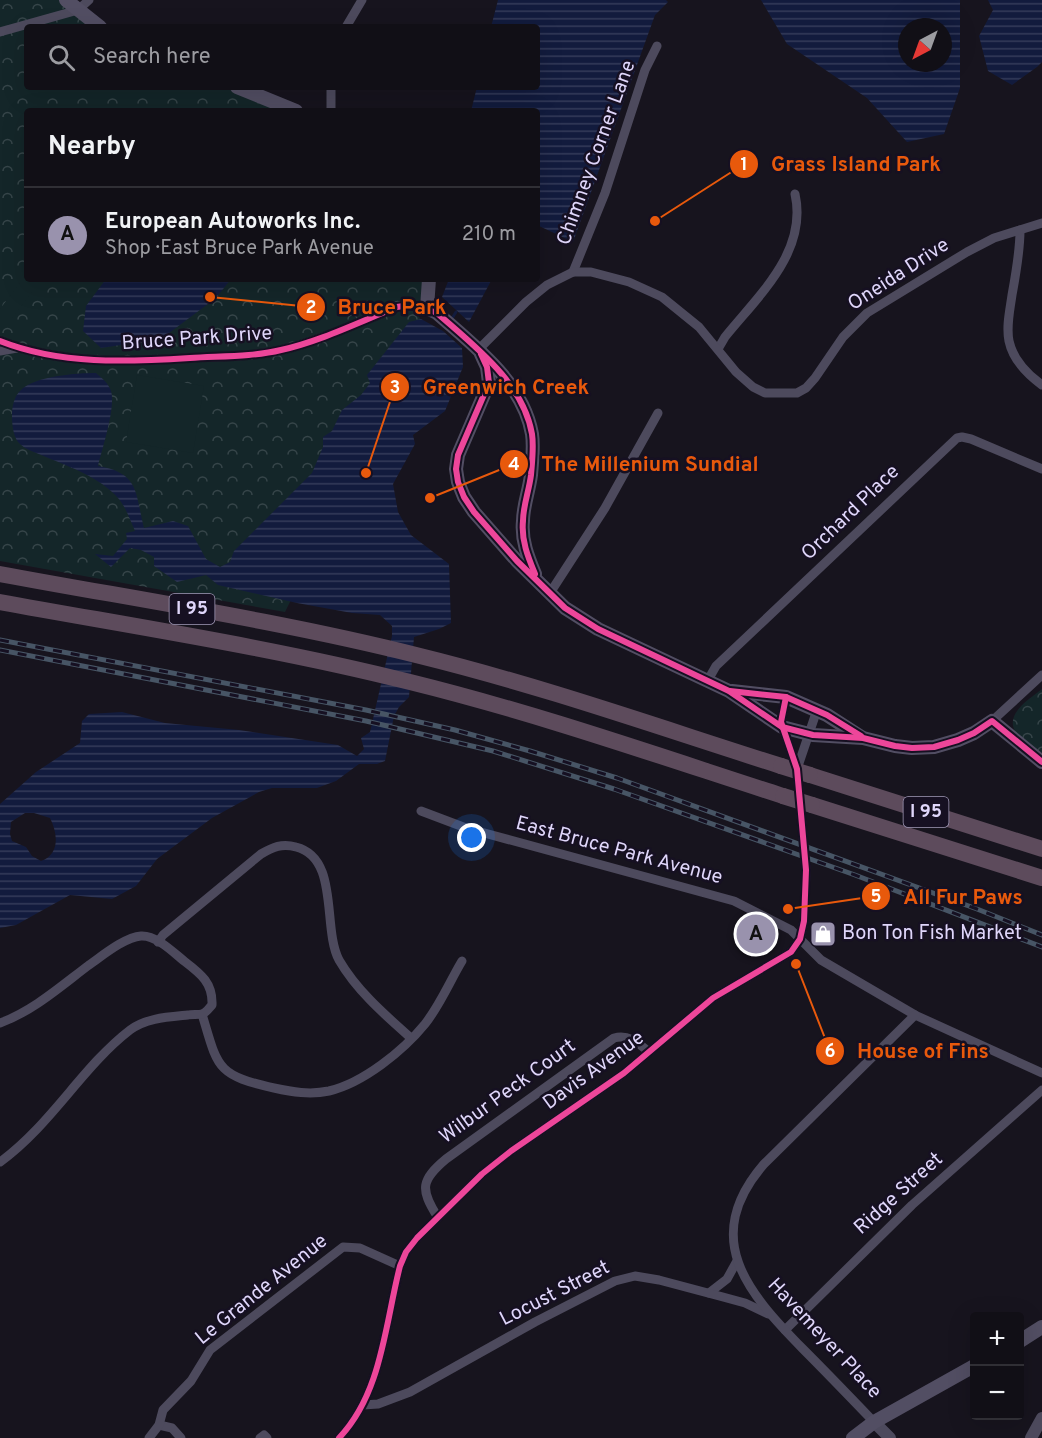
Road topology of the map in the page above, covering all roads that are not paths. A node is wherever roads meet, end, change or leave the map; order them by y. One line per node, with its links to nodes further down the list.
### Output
1 (66, 0): 4 (main road)
2 (89, 0): 4 (street)
3 (362, 0): 7 (street)
4 (78, 10): 5 (street); 6 (main road)
5 (28, 24)
6 (96, 24)
7 (348, 24)
8 (24, 25): 9 (street)
9 (0, 32)
10 (657, 46): 18 (street, Chimney Corner Lane)
11 (244, 90): 13 (main road)
12 (331, 90): 14 (street)
13 (289, 108)
14 (331, 108)
15 (795, 194): 23 (street)
16 (1042, 222): 17 (street, Oneida Drive)
17 (1020, 230): 23 (street, Oneida Drive); 26 (street)
18 (573, 272): 23 (street, Oneida Drive); 25 (street)
19 (429, 282): 20 (main road)
20 (432, 311): 22 (street, Bruce Park Drive); 25 (main road)
21 (0, 341): 22 (street, Bruce Park Drive)
22 (19, 347): 24 (street)
23 (718, 349)
24 (0, 351)
25 (479, 352): 30 (main road); 30 (main road)
26 (1042, 385)
27 (658, 413): 31 (street)
28 (1042, 469): 34 (street, Orchard Place)
29 (0, 574): 43 (highway, I 95)
30 (536, 577): 31 (main road)
31 (550, 593): 34 (main road)
32 (0, 602): 46 (highway, I 95, bridge)
33 (1042, 675): 38 (street)
34 (708, 680): 35 (main road)
35 (729, 691): 36 (main road); 39 (main road)
36 (786, 698): 37 (main road); 39 (street)
37 (817, 710): 40 (street); 41 (main road)
38 (992, 721): 41 (main road); 42 (main road)
39 (782, 727): 40 (main road); 43 (street)
40 (808, 734): 41 (main road); 43 (street)
41 (863, 738)
42 (1042, 762)
43 (796, 770): 45 (highway, I 95); 47 (street)
44 (421, 811): 47 (street, East Bruce Park Avenue)
45 (1042, 849)
46 (1042, 878)
47 (800, 939): 51 (street, East Bruce Park Avenue); 54 (street, Davis Avenue)
48 (158, 942): 50 (street); 52 (street); 53 (street)
49 (462, 961): 53 (street)
50 (202, 1014): 53 (street); 57 (street)
51 (915, 1015): 55 (street, East Bruce Park Avenue); 59 (street, Havemeyer Place)
52 (0, 1023)
53 (411, 1038)
54 (649, 1052): 58 (street, Davis Avenue); 58 (street, Wilbur Peck Court)
55 (1042, 1072)
56 (1042, 1090): 63 (street, Ridge Street)
57 (0, 1162)
58 (437, 1216): 60 (street, Davis Avenue)
59 (737, 1258): 61 (street); 62 (street, Havemeyer Place)
60 (400, 1266): 67 (street, Davis Avenue); 70 (street, Le Grande Avenue)
61 (709, 1293): 62 (street, Locust Street); 67 (street, Locust Street)
62 (772, 1316): 63 (street, Havemeyer Place)
63 (785, 1330): 69 (street, Havemeyer Place)
64 (1041, 1330): 65 (main road)
65 (1024, 1339)
66 (970, 1369): 69 (main road)
67 (363, 1406): 75 (street, Davis Avenue)
68 (1042, 1418): 78 (street)
69 (874, 1422): 76 (main road); 77 (street, Havemeyer Place)
70 (159, 1425): 71 (street, Le Grande Avenue); 72 (street)
71 (149, 1438)
72 (181, 1438)
73 (260, 1438): 74 (street)
74 (267, 1438)
75 (339, 1438)
76 (853, 1438)
77 (890, 1438)
78 (1031, 1438)

